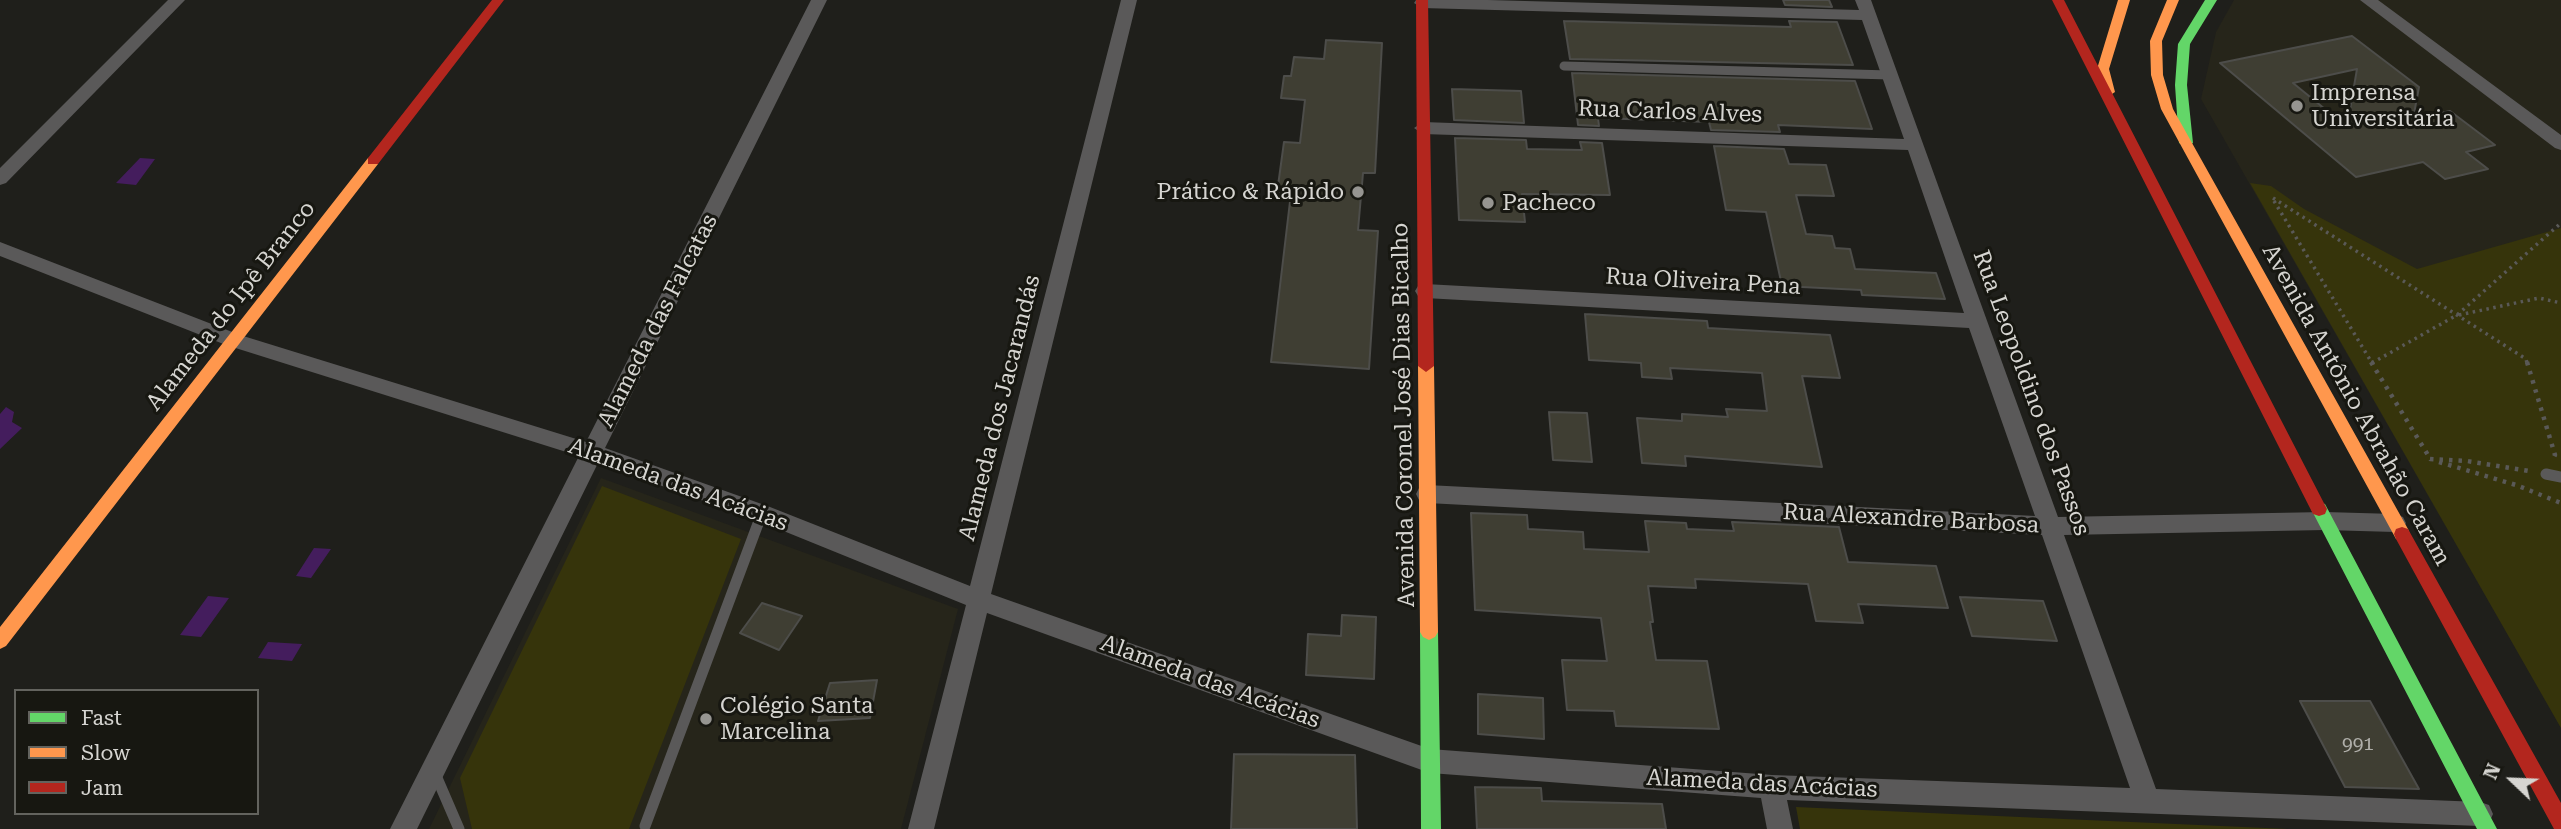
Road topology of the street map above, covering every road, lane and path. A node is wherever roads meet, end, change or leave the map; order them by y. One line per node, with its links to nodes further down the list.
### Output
1 (177, 0): 19 (street)
2 (498, 0): 26 (main road, Alameda do Ipê Branco)
3 (818, 0): 28 (street, Alameda das Falcatas)
4 (1129, 0): 38 (street, Alameda dos Jacarandás)
5 (2058, 0): 14 (main road)
6 (2124, 0): 14 (main road)
7 (2173, 0): 17 (main road, Avenida Antônio Abrahão Caram)
8 (2211, 0): 17 (main road)
9 (2368, 0): 16 (street)
10 (1422, 2): 11 (street); 15 (main road, Avenida Coronel José Dias Bicalho)
11 (1866, 8): 13 (street, Rua Leopoldino dos Passos)
12 (1564, 66): 13 (lane)
13 (1890, 75): 18 (street, Rua Leopoldino dos Passos)
14 (2111, 104): 35 (main road)
15 (1423, 128): 18 (street, Rua Carlos Alves); 22 (main road, Avenida Coronel José Dias Bicalho)
16 (2559, 140)
17 (2186, 143): 36 (main road, Avenida Antônio Abrahão Caram)
18 (1915, 145): 25 (street, Rua Leopoldino dos Passos)
19 (0, 179)
20 (2561, 223): 24 (path)
21 (0, 249): 26 (street, Alameda das Acácias)
22 (1425, 291): 25 (street, Rua Oliveira Pena); 32 (main road, Avenida Coronel José Dias Bicalho)
23 (2561, 303): 24 (path)
24 (2457, 315): 27 (path); 27 (path); 30 (path)
25 (1977, 321): 37 (street, Rua Leopoldino dos Passos)
26 (233, 340): 28 (street, Alameda das Acácias); 39 (main road, Alameda do Ipê Branco)
27 (2372, 363): 29 (path)
28 (592, 452): 34 (street, Alameda das Acácias); 41 (street, Alameda das Falcatas)
29 (2430, 459): 30 (path); 33 (path)
30 (2546, 474): 31 (lane)
31 (2561, 477)
32 (1427, 494): 37 (street, Rua Alexandre Barbosa); 40 (main road, Avenida Coronel José Dias Bicalho)
33 (2561, 503)
34 (762, 513): 38 (street, Alameda das Acácias); 46 (lane)
35 (2325, 521): 36 (street, Rua Alexandre Barbosa); 37 (street, Rua Alexandre Barbosa); 44 (main road)
36 (2395, 523): 45 (main road, Avenida Antônio Abrahão Caram)
37 (2050, 526): 43 (street, Rua Leopoldino dos Passos)
38 (979, 600): 40 (street, Alameda das Acácias); 49 (street, Alameda dos Jacarandás)
39 (0, 641)
40 (1430, 761): 42 (street, Alameda das Acácias); 50 (main road, Avenida Coronel José Dias Bicalho)
41 (433, 769): 47 (street, Alameda das Falcatas); 48 (lane)
42 (1772, 787): 43 (street, Alameda das Acácias); 51 (street)
43 (2148, 803): 44 (street, Alameda das Acácias)
44 (2484, 822)
45 (2561, 822)
46 (645, 826)
47 (403, 829)
48 (459, 829)
49 (921, 829)
50 (1431, 829)
51 (1780, 829)

